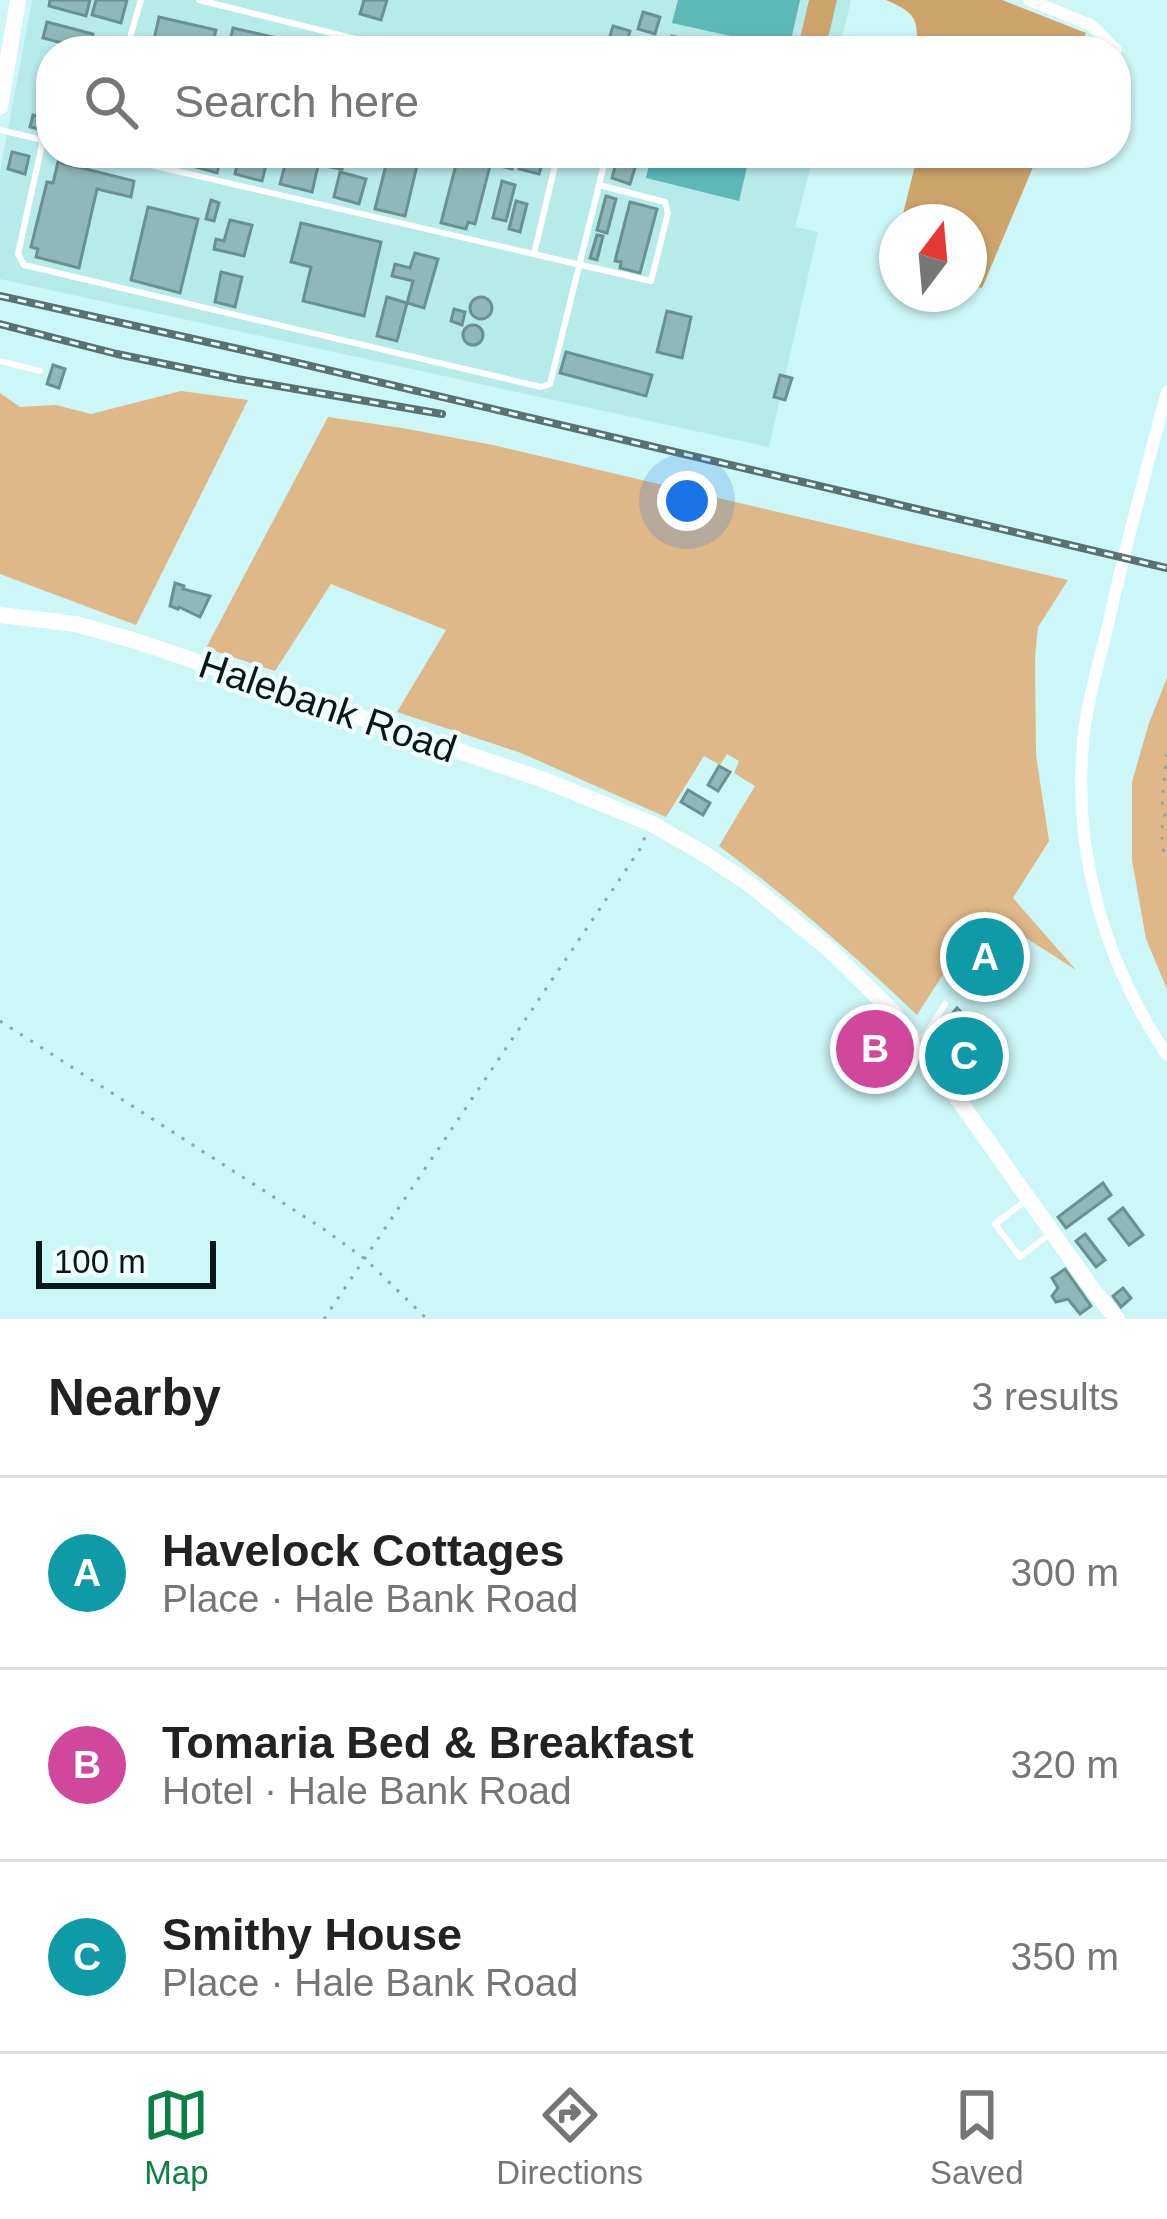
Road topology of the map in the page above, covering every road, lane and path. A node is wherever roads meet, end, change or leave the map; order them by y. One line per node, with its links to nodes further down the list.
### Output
1 (18, 0): 8 (street)
2 (141, 0): 5 (lane)
3 (199, 0): 6 (lane)
4 (1029, 0): 7 (street)
5 (130, 36)
6 (344, 36)
7 (1102, 36)
8 (0, 107)
9 (0, 130): 10 (lane)
10 (36, 138)
11 (40, 168): 17 (lane)
12 (166, 168): 16 (lane)
13 (554, 168): 16 (lane)
14 (603, 168): 15 (lane)
15 (599, 185): 17 (lane); 17 (lane)
16 (534, 254): 17 (lane)
17 (580, 265)
18 (0, 361): 19 (lane)
19 (40, 371)
20 (1167, 392): 31 (street)
21 (0, 615): 24 (street, Halebank Road)
22 (1167, 754): 23 (path)
23 (1166, 816): 25 (path)
24 (650, 823): 26 (path); 30 (street, Halebank Road)
25 (1167, 856)
26 (626, 870): 27 (path); 34 (path)
27 (633, 875)
28 (945, 1004): 30 (lane)
29 (0, 1021): 34 (path)
30 (916, 1042): 32 (street, Halebank Road)
31 (1167, 1055)
32 (1028, 1199): 33 (street, Halebank Road); 33 (lane)
33 (1052, 1232): 37 (street, Halebank Road)
34 (364, 1259): 35 (path); 36 (path)
35 (324, 1319)
36 (427, 1319)
37 (1117, 1319)

